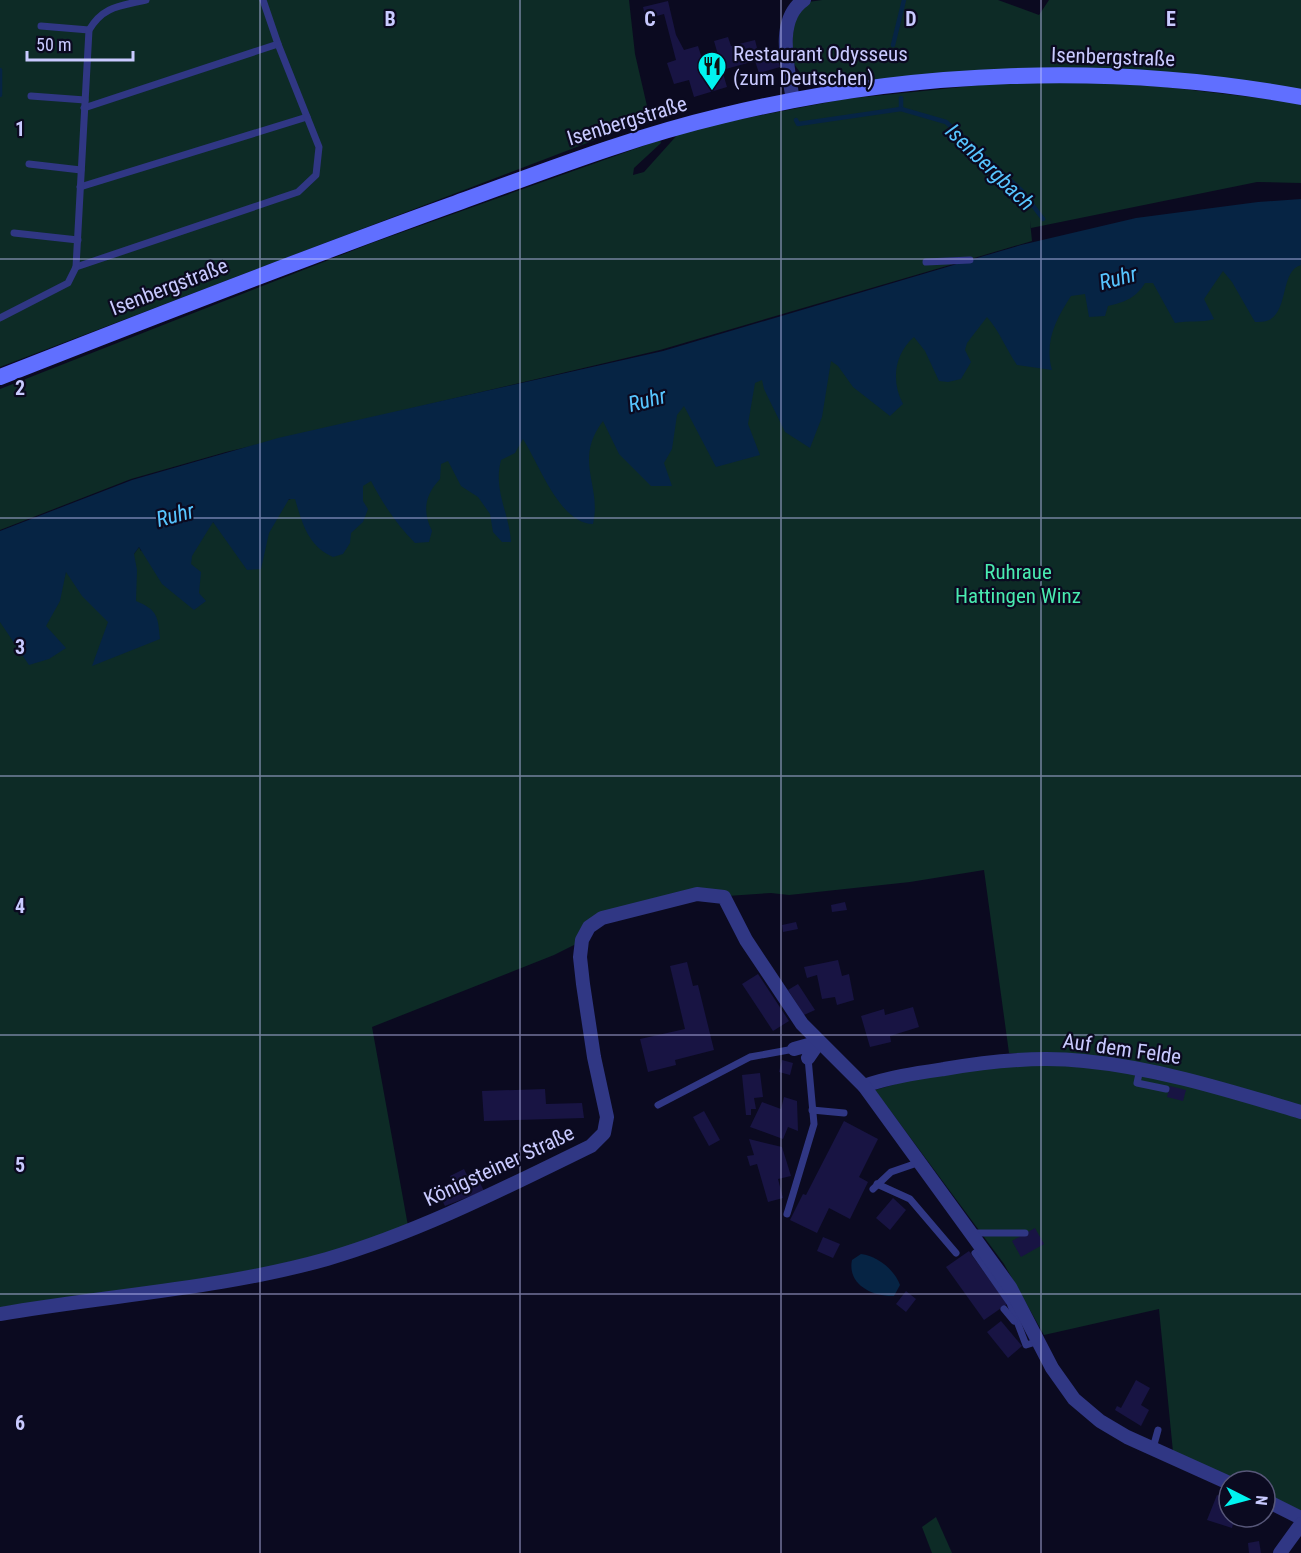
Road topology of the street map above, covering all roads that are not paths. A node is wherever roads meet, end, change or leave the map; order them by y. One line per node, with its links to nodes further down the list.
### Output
1 (146, 0): 5 (lane)
2 (262, 0): 6 (lane)
3 (804, 0): 9 (street)
4 (41, 27): 5 (lane)
5 (89, 30): 10 (lane)
6 (278, 44): 10 (lane); 11 (lane)
7 (31, 96): 10 (lane)
8 (1301, 97): 9 (main road, Isenbergstraße)
9 (792, 101): 21 (main road, Isenbergstraße)
10 (85, 104): 13 (lane)
11 (307, 117): 14 (lane); 19 (lane)
12 (29, 164): 13 (lane)
13 (81, 170): 14 (lane)
14 (80, 187): 16 (lane)
15 (14, 232): 16 (lane)
16 (78, 240): 19 (lane)
17 (970, 260): 18 (lane)
18 (926, 262)
19 (76, 267): 20 (lane)
20 (0, 318)
21 (0, 377)
22 (819, 1042): 23 (street); 24 (street); 26 (street, Königsteiner Straße); 39 (street, Königsteiner Straße)
23 (794, 1049): 28 (lane)
24 (808, 1058): 29 (lane)
25 (1140, 1069): 26 (street, Auf dem Felde); 27 (lane); 30 (street, Auf dem Felde)
26 (864, 1086): 32 (street, Königsteiner Straße)
27 (1166, 1089)
28 (658, 1105)
29 (813, 1110): 31 (lane); 33 (lane)
30 (1301, 1112)
31 (844, 1113)
32 (920, 1162): 34 (street, Königsteiner Straße); 36 (lane)
33 (787, 1214)
34 (972, 1233): 35 (lane); 41 (street, Königsteiner Straße)
35 (1025, 1233)
36 (956, 1253)
37 (975, 1253): 40 (lane)
38 (1004, 1309): 40 (lane)
39 (0, 1314)
40 (1020, 1328): 41 (lane)
41 (1039, 1341): 43 (street, Königsteiner Straße)
42 (1158, 1430): 43 (lane)
43 (1153, 1448): 44 (street, Königsteiner Straße)
44 (1217, 1477)
45 (1277, 1506): 46 (street)
46 (1301, 1518)
47 (1301, 1524): 48 (street)
48 (1280, 1553)

